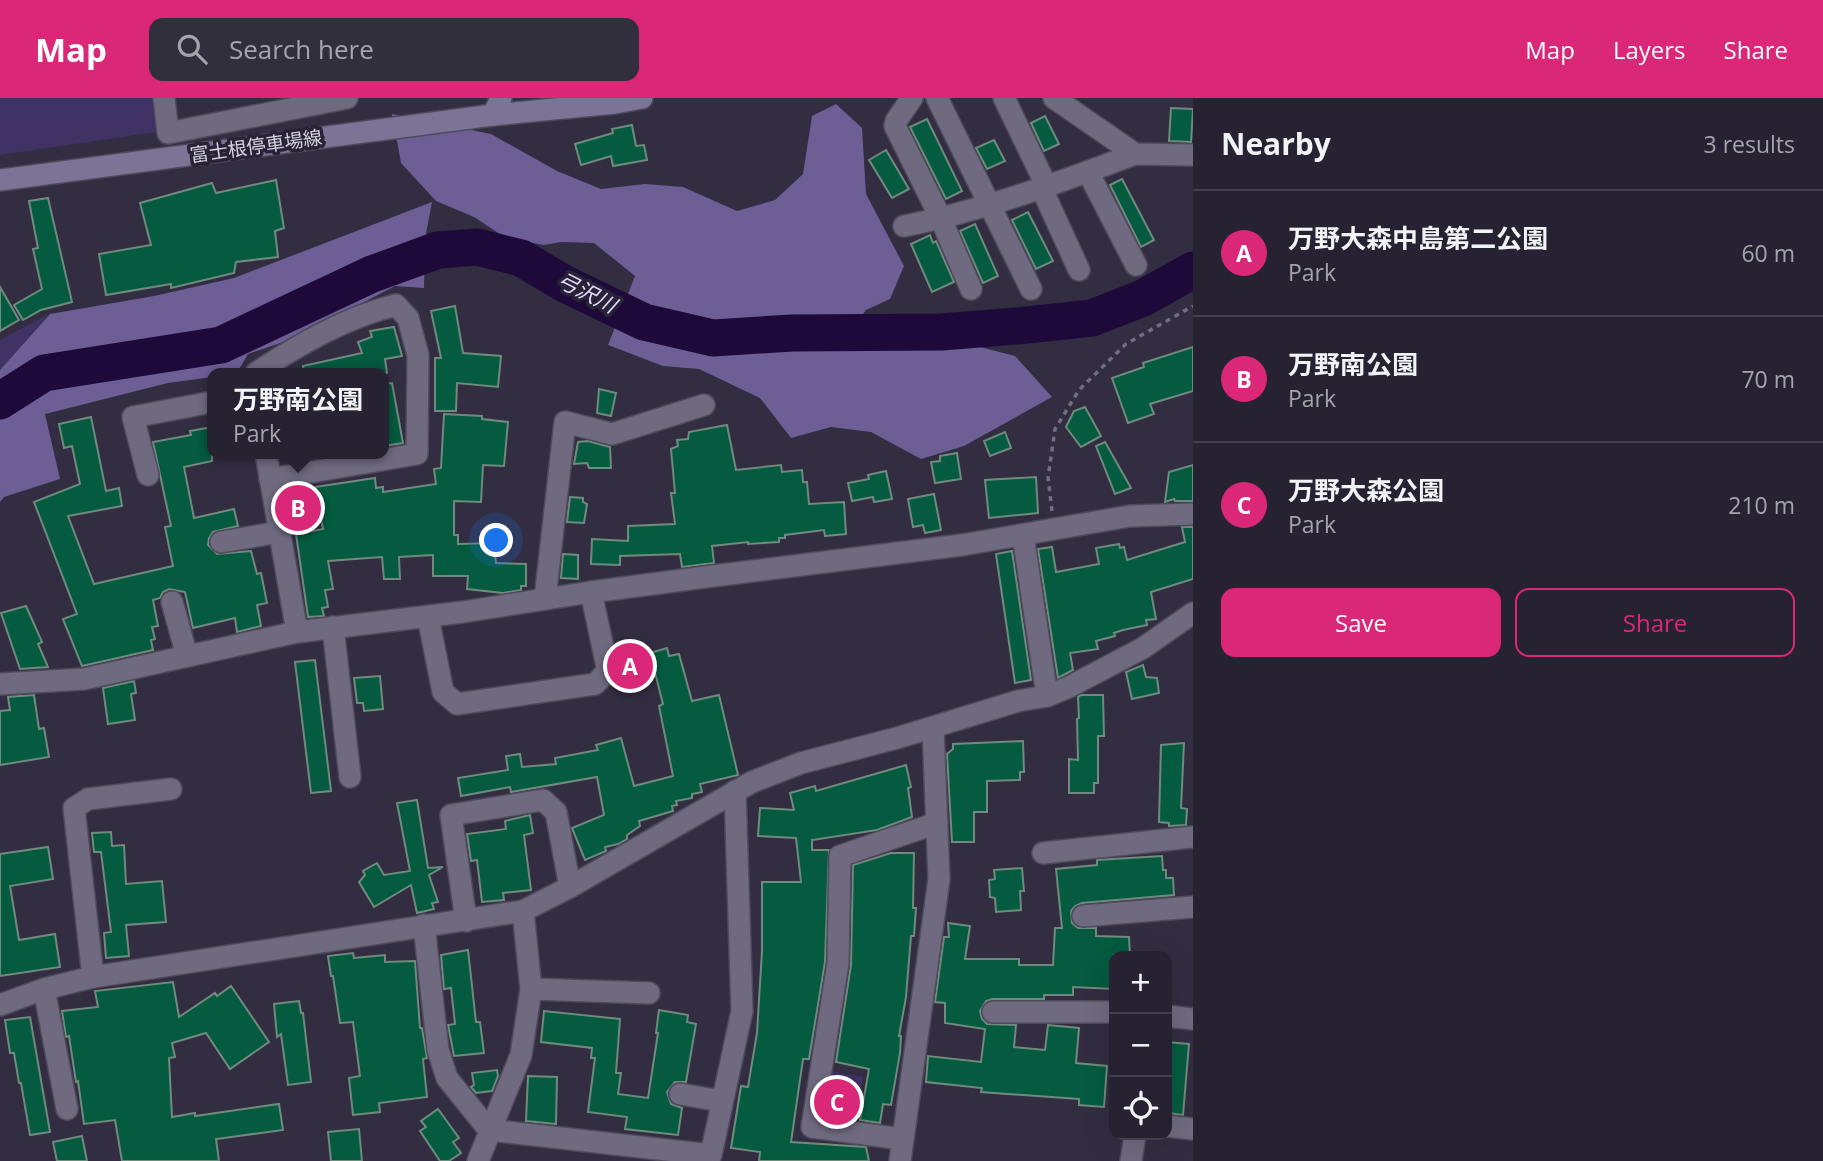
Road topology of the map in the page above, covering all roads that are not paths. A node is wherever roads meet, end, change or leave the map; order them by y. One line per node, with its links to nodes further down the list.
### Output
1 (164, 98): 2 (street)
2 (347, 98)
3 (642, 98): 8 (main road, 富士根停車場線)
4 (912, 98): 15 (street)
5 (937, 98): 14 (street)
6 (1004, 98): 13 (street)
7 (1054, 98): 9 (street)
8 (497, 106): 12 (main road, 富士根停車場線)
9 (1135, 153): 10 (street); 11 (street)
10 (1193, 155)
11 (1088, 172): 13 (street); 17 (street)
12 (0, 180)
13 (1044, 186): 14 (street); 18 (street)
14 (989, 203): 15 (street); 20 (street)
15 (941, 219): 16 (street); 19 (street)
16 (904, 226)
17 (1136, 265)
18 (1079, 270)
19 (971, 289)
20 (1031, 289)
21 (264, 368): 26 (street)
22 (207, 403): 27 (street)
23 (704, 405): 34 (street)
24 (267, 459): 28 (street)
25 (388, 459): 28 (street)
26 (389, 459)
27 (148, 475)
28 (270, 480): 30 (street)
29 (1193, 513): 31 (street)
30 (280, 532): 32 (street); 39 (street)
31 (1023, 535): 33 (street); 42 (street)
32 (221, 542)
33 (591, 592): 34 (street); 37 (street)
34 (545, 599): 37 (street)
35 (172, 603): 40 (street)
36 (1193, 613): 42 (street)
37 (428, 617): 38 (street)
38 (332, 627): 39 (street); 44 (street)
39 (297, 632): 40 (street)
40 (187, 656): 41 (street)
41 (0, 684)
42 (1047, 696): 43 (street)
43 (933, 728): 46 (street); 47 (street)
44 (351, 777)
45 (171, 789): 56 (street)
46 (735, 791): 50 (street); 66 (street)
47 (937, 823): 71 (street); 71 (street)
48 (1193, 837): 49 (street)
49 (1043, 853)
50 (570, 887): 52 (street); 54 (street)
51 (1193, 906): 53 (street)
52 (523, 911): 54 (street); 58 (street)
53 (1083, 916)
54 (466, 921): 55 (street)
55 (424, 925): 56 (street); 70 (street)
56 (93, 976): 57 (street)
57 (44, 989): 60 (street); 67 (street)
58 (531, 989): 59 (street); 70 (street)
59 (649, 993)
60 (0, 1005)
61 (993, 1012): 62 (street)
62 (1109, 1012)
63 (1172, 1017): 64 (street)
64 (1193, 1019)
65 (680, 1094): 66 (street)
66 (721, 1101): 70 (street)
67 (67, 1109)
68 (1172, 1127): 69 (street)
69 (1193, 1129)
70 (489, 1130): 73 (street)
71 (902, 1139): 74 (street)
72 (1134, 1140): 75 (street)
73 (478, 1161)
74 (900, 1161)
75 (1131, 1161)

